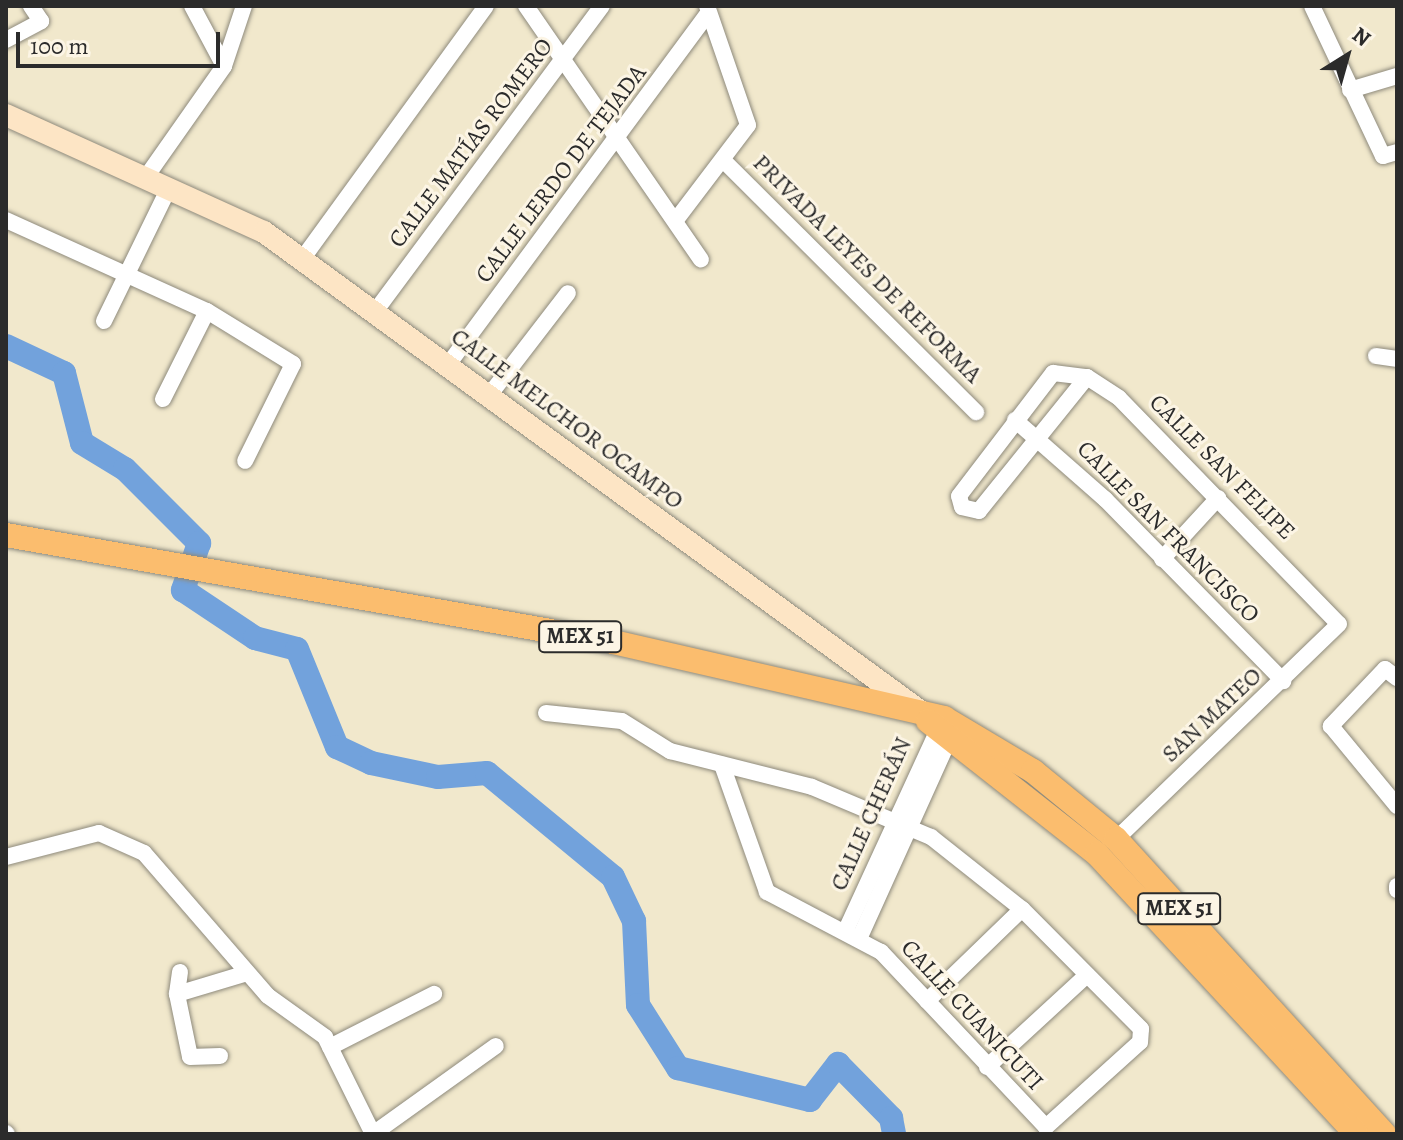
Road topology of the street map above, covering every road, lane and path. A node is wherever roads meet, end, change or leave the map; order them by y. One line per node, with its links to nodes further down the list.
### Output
1 (31, 6): 9 (street)
2 (192, 6): 11 (street)
3 (244, 6): 11 (street)
4 (486, 6): 22 (street)
5 (526, 6): 10 (street)
6 (602, 6): 10 (street, CALLE MATÍAS ROMERO)
7 (1312, 6): 13 (street)
8 (708, 9): 15 (street, CALLE LERDO DE TEJADA); 17 (street)
9 (6, 40)
10 (563, 61): 15 (street); 26 (street, CALLE MATÍAS ROMERO)
11 (224, 66): 18 (street)
12 (1397, 76): 13 (street)
13 (1350, 90): 16 (street)
14 (6, 115): 18 (street, CALLE MELCHOR OCAMPO)
15 (621, 138): 21 (street); 31 (street, CALLE LERDO DE TEJADA)
16 (1397, 152)
17 (724, 161): 21 (street); 35 (street, PRIVADA LEYES DE REFORMA)
18 (144, 180): 19 (street, CALLE MELCHOR OCAMPO)
19 (168, 190): 22 (street, CALLE MELCHOR OCAMPO); 24 (street)
20 (6, 220): 24 (street)
21 (676, 220): 23 (street)
22 (303, 258): 26 (street, CALLE MELCHOR OCAMPO)
23 (701, 260)
24 (126, 276): 27 (street); 28 (street)
25 (568, 293): 33 (street)
26 (377, 309): 31 (street, CALLE MELCHOR OCAMPO)
27 (207, 311): 34 (street); 38 (street)
28 (104, 321)
29 (1376, 356): 30 (street)
30 (1397, 359)
31 (450, 362): 33 (street, CALLE MELCHOR OCAMPO)
32 (1087, 377): 36 (street, CALLE SAN FELIPE); 37 (street); 39 (street, CALLE SAN FELIPE)
33 (491, 393): 46 (street, CALLE MELCHOR OCAMPO)
34 (163, 399)
35 (976, 412)
36 (1015, 420): 37 (street, CALLE SAN FRANCISCO); 37 (street)
37 (1035, 436): 41 (street, CALLE SAN FRANCISCO)
38 (245, 461)
39 (1218, 498): 41 (street); 42 (street, CALLE SAN FELIPE)
40 (6, 535): 46 (main road, MEX 51)
41 (1162, 559): 44 (street, CALLE SAN FRANCISCO)
42 (1339, 624): 44 (street, SAN MATEO)
43 (1391, 673): 48 (street)
44 (1283, 681): 50 (street, SAN MATEO)
45 (546, 713): 47 (street)
46 (938, 723): 49 (street, CALLE CHERÁN); 50 (main road, MEX 51); 65 (main road, MEX 51)
47 (722, 765): 49 (street); 53 (street, CALLE CUANICUTI)
48 (1397, 806)
49 (900, 823): 52 (street); 53 (street, CALLE CHERÁN)
50 (1116, 839): 66 (main road, MEX 51)
51 (6, 857): 55 (street)
52 (1022, 909): 56 (street); 59 (street)
53 (852, 935): 59 (street, CALLE CUANICUTI)
54 (180, 972): 57 (street)
55 (247, 973): 57 (street); 61 (street)
56 (1087, 975): 63 (street); 63 (street, CALLE CUANICUTI)
57 (177, 994): 62 (street)
58 (434, 994): 61 (street)
59 (927, 1001): 63 (street, CALLE CUANICUTI)
60 (496, 1046): 64 (street)
61 (330, 1047): 64 (street)
62 (220, 1056)
63 (987, 1067)
64 (373, 1134)
65 (1356, 1134)
66 (1384, 1134)

